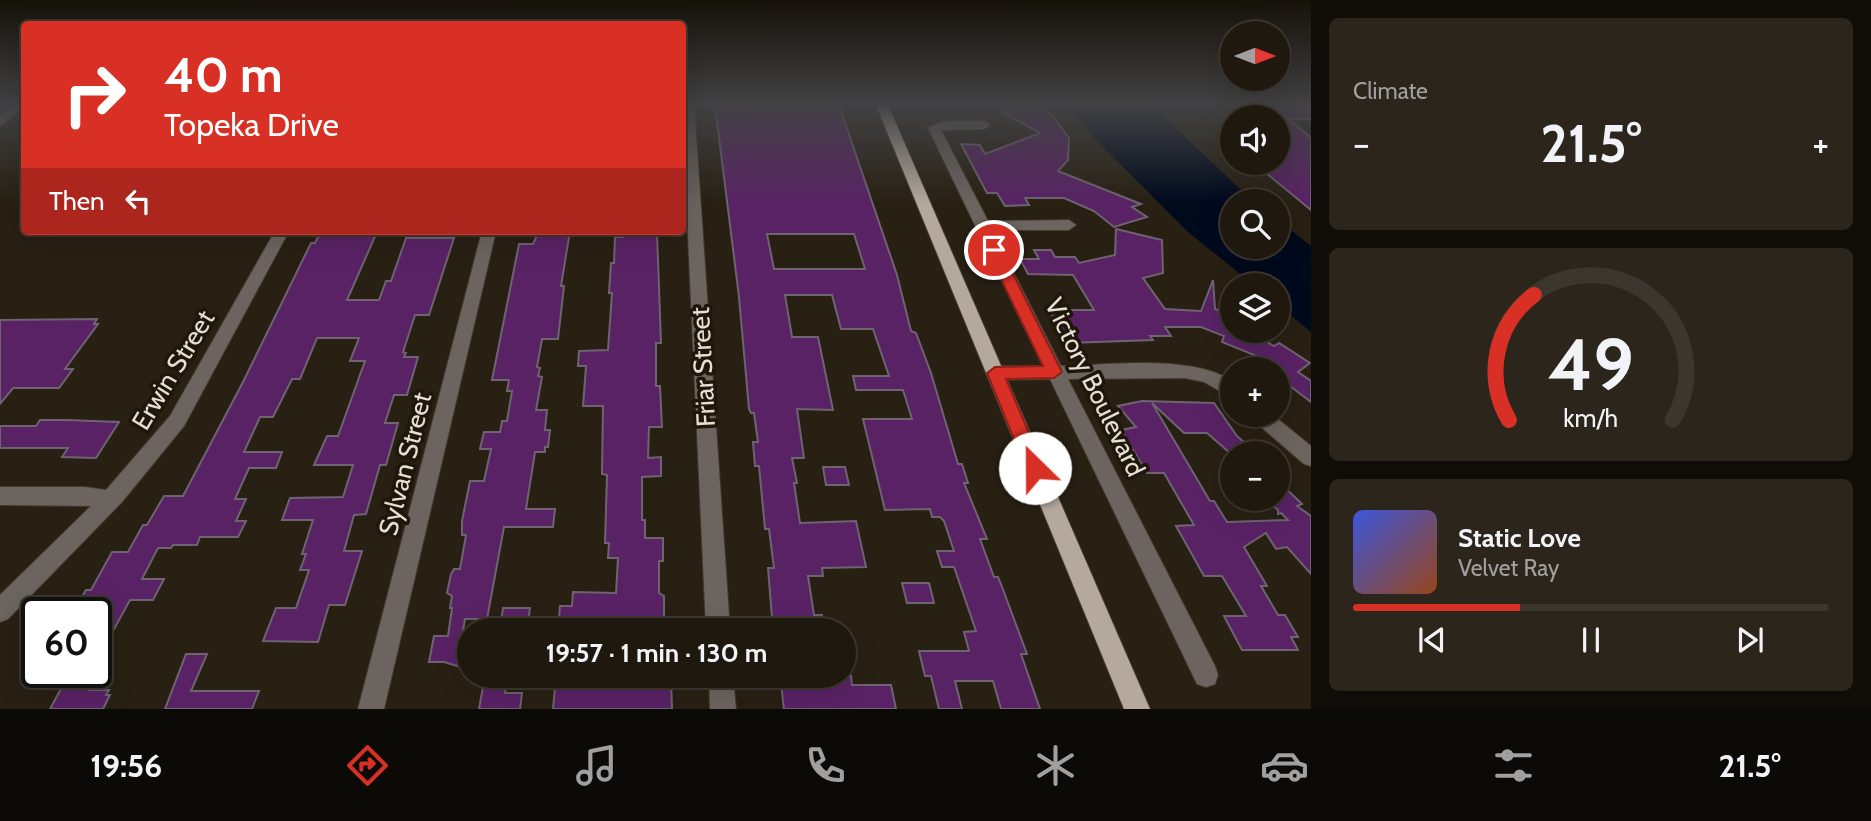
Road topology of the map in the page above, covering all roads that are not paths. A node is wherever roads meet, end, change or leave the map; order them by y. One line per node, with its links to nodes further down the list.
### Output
1 (690, 138): 16 (street, Friar Street)
2 (896, 138): 9 (main road)
3 (939, 138): 5 (street, Victory Boulevard)
4 (1069, 225): 5 (street)
5 (982, 226): 8 (street, Victory Boulevard)
6 (280, 235): 14 (street, Erwin Street)
7 (488, 235): 19 (street, Sylvan Street)
8 (1054, 372): 9 (street); 10 (street); 17 (street, Victory Boulevard)
9 (995, 373): 21 (main road)
10 (1220, 381)
11 (1274, 427): 12 (street)
12 (1311, 458)
13 (0, 496): 14 (street)
14 (109, 500): 15 (street, Erwin Street)
15 (0, 611)
16 (717, 618)
17 (1206, 675)
18 (722, 688): 20 (street)
19 (371, 709)
20 (723, 709)
21 (1137, 709)

